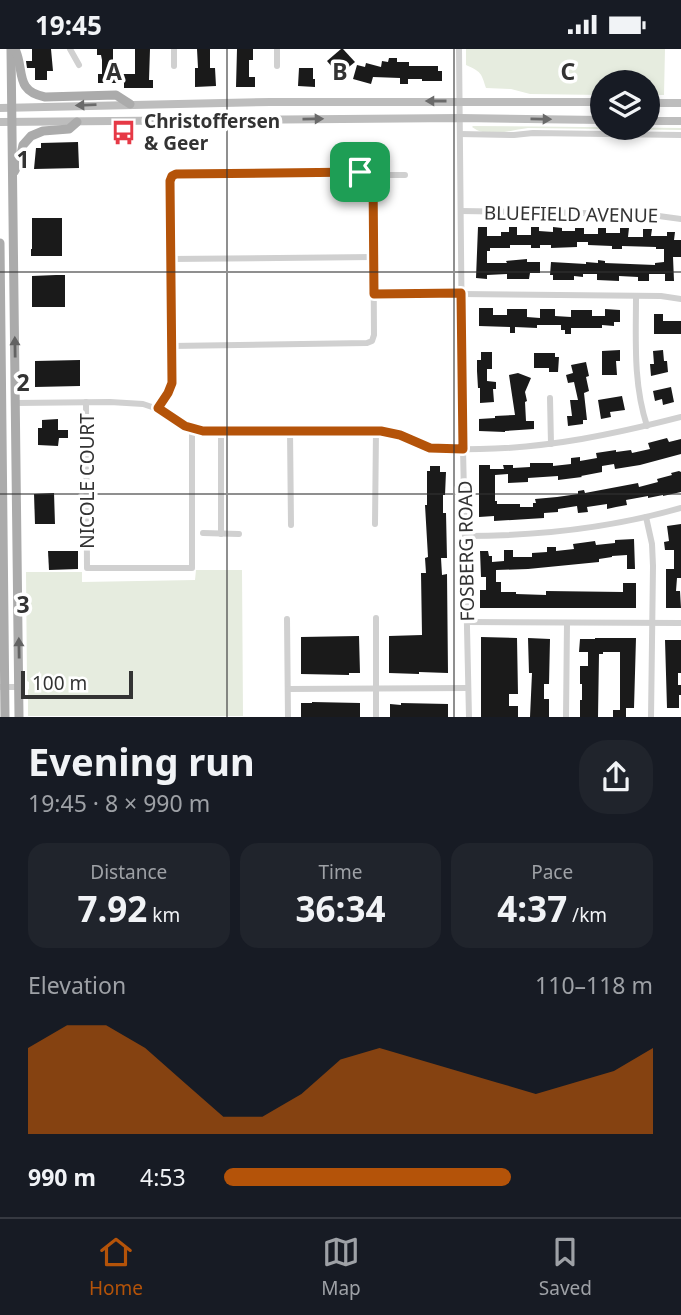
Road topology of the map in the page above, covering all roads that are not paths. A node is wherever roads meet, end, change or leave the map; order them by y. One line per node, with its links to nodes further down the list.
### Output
1 (13, 49): 13 (main road); 14 (main road)
2 (70, 49): 6 (street)
3 (174, 49): 7 (street)
4 (277, 49): 8 (street)
5 (459, 49): 9 (street, FOSBERG ROAD)
6 (79, 65)
7 (174, 66)
8 (277, 66)
9 (460, 101): 10 (street); 13 (street, one-way to 13); 16 (street, FOSBERG ROAD)
10 (590, 102)
11 (660, 103): 12 (street)
12 (681, 103)
13 (130, 104): 14 (street, one-way to 14)
14 (12, 107): 15 (street); 20 (main road)
15 (0, 108)
16 (460, 118): 17 (street, one-way to 17); 21 (street, one-way to 16); 23 (street, FOSBERG ROAD)
17 (590, 120)
18 (660, 121): 19 (street)
19 (681, 121)
20 (12, 122): 21 (street); 22 (street); 25 (main road)
21 (77, 122): 25 (main road)
22 (0, 123)
23 (460, 134): 24 (street); 28 (street, FOSBERG ROAD)
24 (681, 135)
25 (13, 174): 39 (main road, one-way to 25)
26 (373, 175): 27 (street); 31 (street); 32 (street)
27 (405, 175)
28 (461, 211): 29 (street, BLUEFIELD AVENUE); 33 (street, FOSBERG ROAD)
29 (681, 219)
30 (0, 243): 64 (main road)
31 (374, 257): 32 (street); 34 (street)
32 (170, 259): 37 (street)
33 (461, 293): 34 (street); 35 (street); 49 (street, FOSBERG ROAD)
34 (374, 294): 37 (street)
35 (636, 296): 36 (street); 43 (street)
36 (681, 299)
37 (171, 345): 41 (street)
38 (550, 398): 48 (street)
39 (16, 403): 40 (street); 65 (main road, one-way to 39)
40 (86, 403): 41 (street); 44 (street, NICOLE COURT)
41 (158, 408): 44 (street)
42 (681, 417): 43 (street)
43 (647, 426): 48 (street)
44 (192, 429): 47 (street)
45 (290, 431): 46 (street); 47 (street); 53 (street)
46 (376, 431): 49 (street); 52 (street)
47 (221, 432): 55 (street)
48 (551, 444): 49 (street)
49 (463, 449): 57 (street, FOSBERG ROAD)
50 (681, 508): 51 (street)
51 (646, 517): 57 (street); 62 (street)
52 (374, 524)
53 (291, 525)
54 (204, 534): 55 (street)
55 (222, 534): 56 (street)
56 (240, 534)
57 (466, 536): 60 (street, FOSBERG ROAD)
58 (376, 618): 68 (street)
59 (287, 619): 67 (street)
60 (467, 622): 61 (street); 66 (street, FOSBERG ROAD)
61 (567, 623): 62 (street); 74 (street)
62 (652, 623): 63 (street); 75 (street)
63 (681, 623)
64 (2, 687): 65 (street); 69 (main road)
65 (19, 687): 70 (main road)
66 (468, 688): 68 (street); 73 (street, FOSBERG ROAD)
67 (288, 689): 68 (street); 71 (street)
68 (376, 689): 72 (street)
69 (5, 716)
70 (19, 716)
71 (288, 716)
72 (376, 716)
73 (469, 716)
74 (566, 716)
75 (651, 716)

